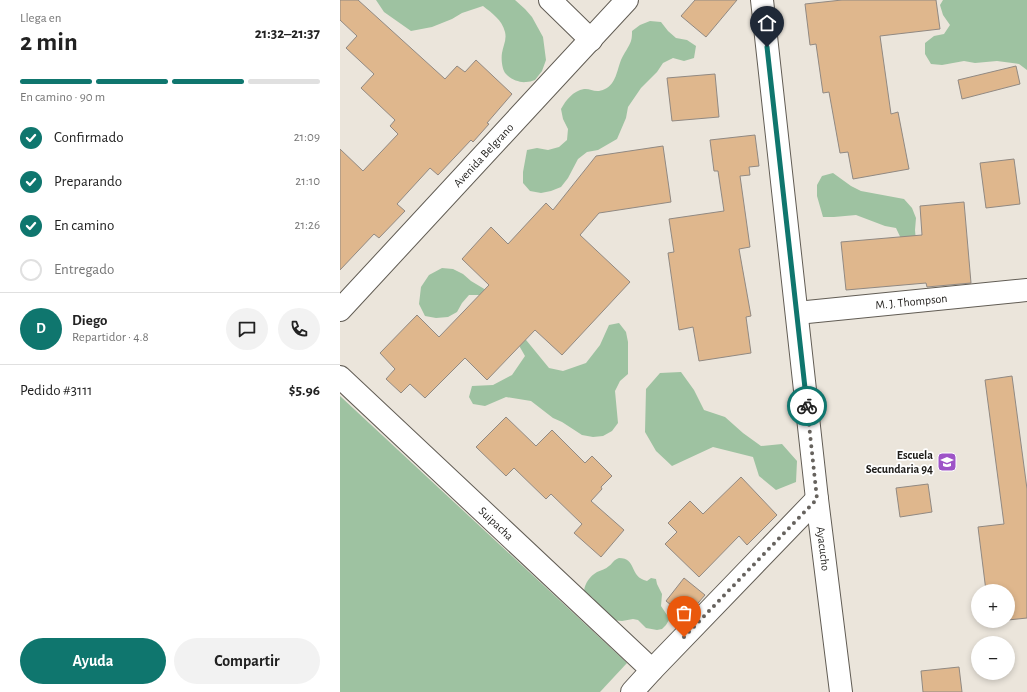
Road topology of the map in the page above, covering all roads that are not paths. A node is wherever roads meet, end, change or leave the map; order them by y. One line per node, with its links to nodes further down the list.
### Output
1 (550, 0): 4 (street)
2 (627, 0): 4 (street, Avenida Belgrano)
3 (762, 0): 7 (street, Ayacucho)
4 (591, 40): 6 (street, Avenida Belgrano)
5 (1027, 290): 7 (street, M. J. Thompson)
6 (340, 310)
7 (797, 313): 9 (street, Ayacucho)
8 (340, 377): 10 (street, Suipacha)
9 (817, 499): 10 (street); 12 (street, Ayacucho)
10 (652, 670): 11 (street)
11 (632, 692)
12 (841, 692)

